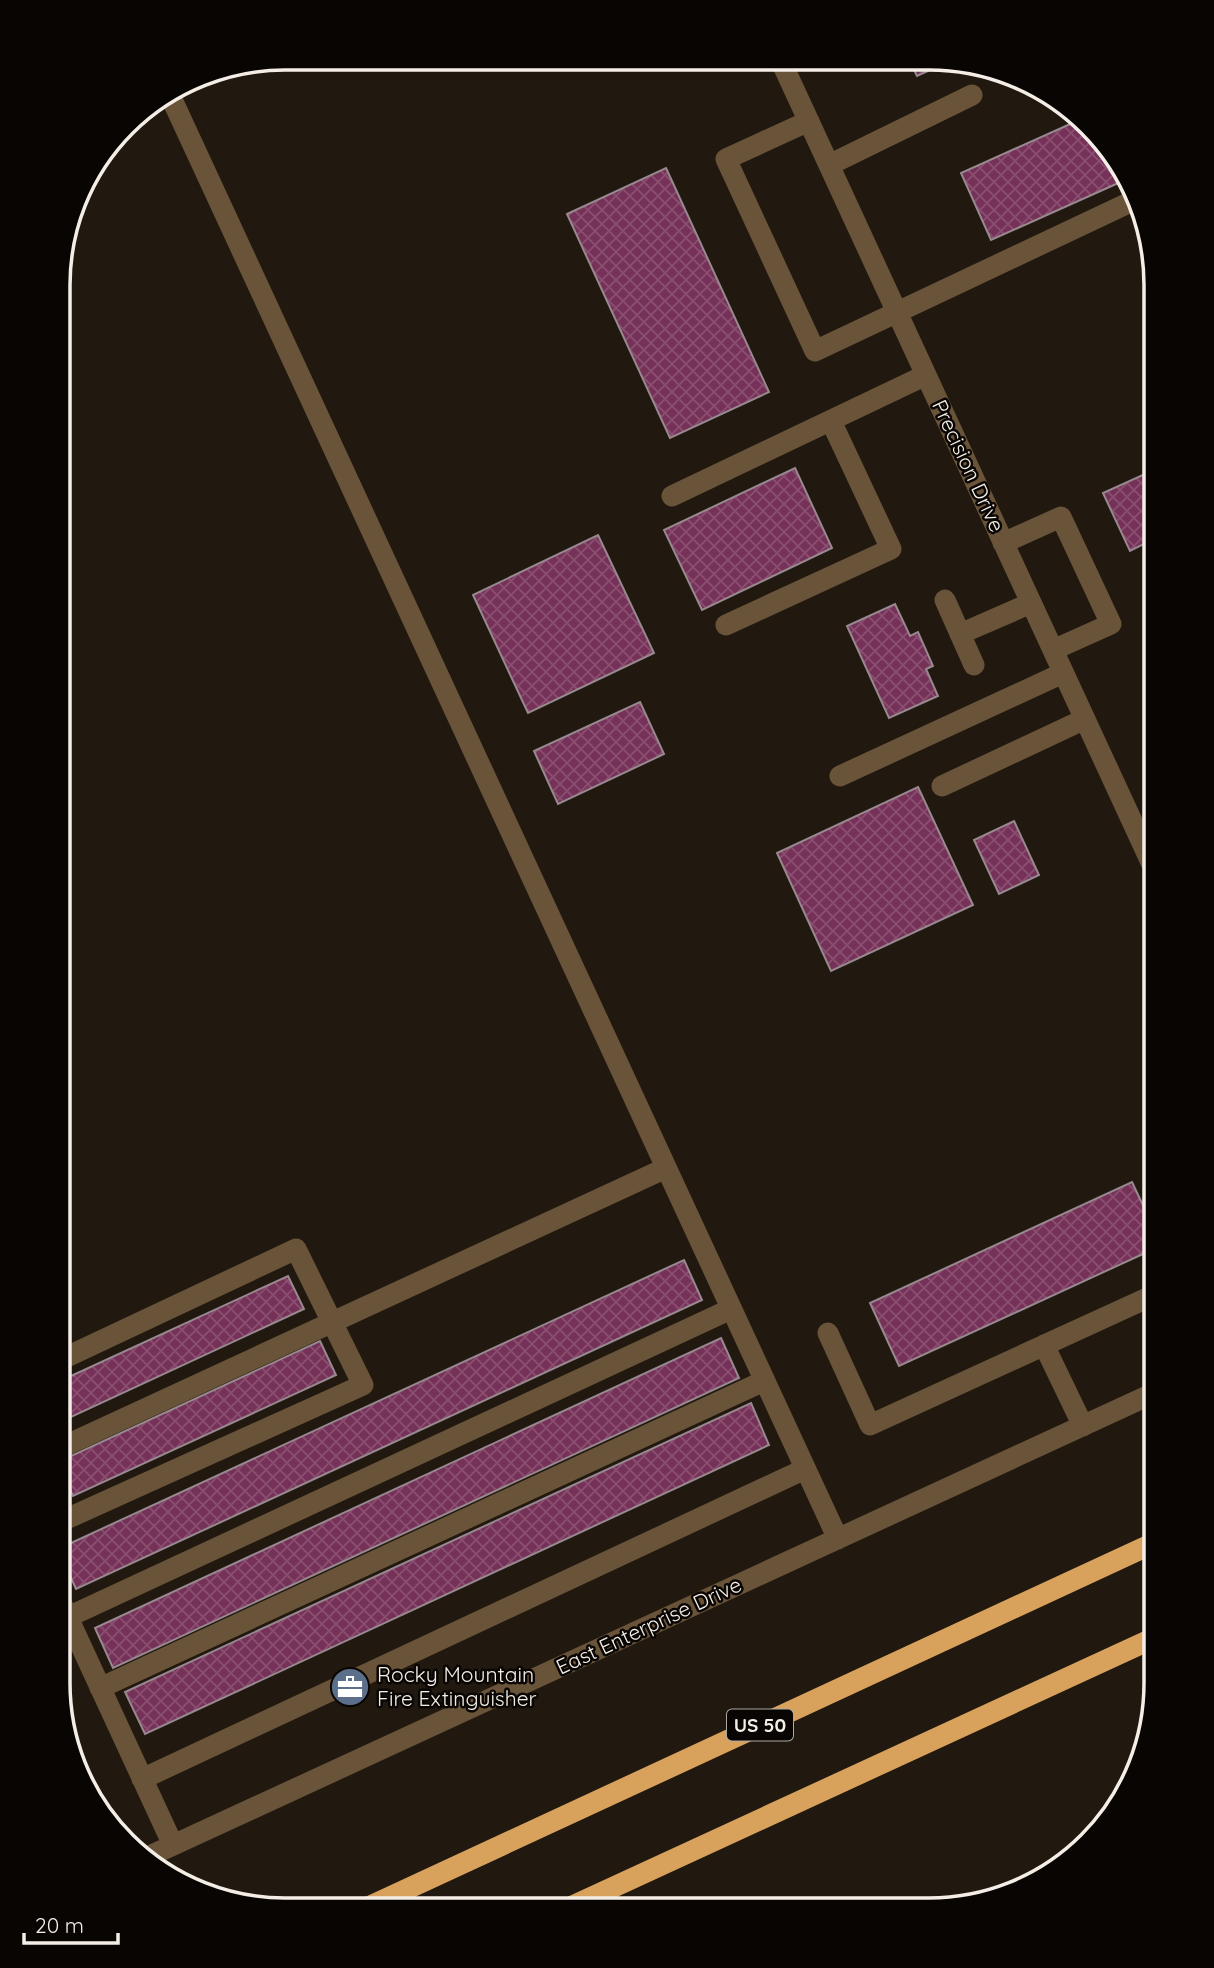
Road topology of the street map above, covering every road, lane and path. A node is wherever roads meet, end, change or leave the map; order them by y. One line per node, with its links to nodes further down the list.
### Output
1 (785, 70): 4 (street, Precision Drive)
2 (972, 95): 5 (street)
3 (173, 101): 23 (street)
4 (808, 121): 5 (street, Precision Drive); 7 (street)
5 (829, 164): 7 (street, Precision Drive)
6 (1128, 203): 7 (street)
7 (897, 313): 8 (street, Precision Drive)
8 (926, 376): 9 (street); 11 (street, Precision Drive)
9 (831, 421): 10 (street); 14 (street)
10 (672, 496)
11 (1003, 543): 13 (street, Precision Drive); 16 (street)
12 (945, 600): 15 (street)
13 (1031, 603): 15 (street); 16 (street, Precision Drive)
14 (726, 625)
15 (960, 634): 17 (street)
16 (1053, 650): 18 (street, Precision Drive)
17 (974, 665)
18 (1063, 673): 19 (street, Precision Drive); 20 (street)
19 (1085, 719): 21 (street); 22 (street, Precision Drive)
20 (840, 776)
21 (942, 786)
22 (1144, 847)
23 (666, 1168): 25 (street); 26 (street)
24 (1144, 1299): 28 (street)
25 (731, 1309): 30 (street); 38 (street)
26 (332, 1322): 29 (street); 33 (street); 35 (street)
27 (828, 1333): 28 (street)
28 (1044, 1345): 32 (street)
29 (70, 1355)
30 (764, 1381): 34 (street); 41 (street)
31 (1144, 1398): 32 (street, East Enterprise Drive)
32 (1083, 1426): 36 (street, East Enterprise Drive)
33 (70, 1443)
34 (805, 1469): 36 (street); 42 (street)
35 (70, 1518)
36 (838, 1539): 43 (street, East Enterprise Drive)
37 (1144, 1548): 45 (highway, US 50)
38 (70, 1617)
39 (70, 1622): 41 (street)
40 (1144, 1643): 46 (highway)
41 (100, 1688): 42 (street)
42 (142, 1779): 43 (street)
43 (173, 1845): 44 (street, East Enterprise Drive)
44 (154, 1854)
45 (388, 1898)
46 (590, 1898)

